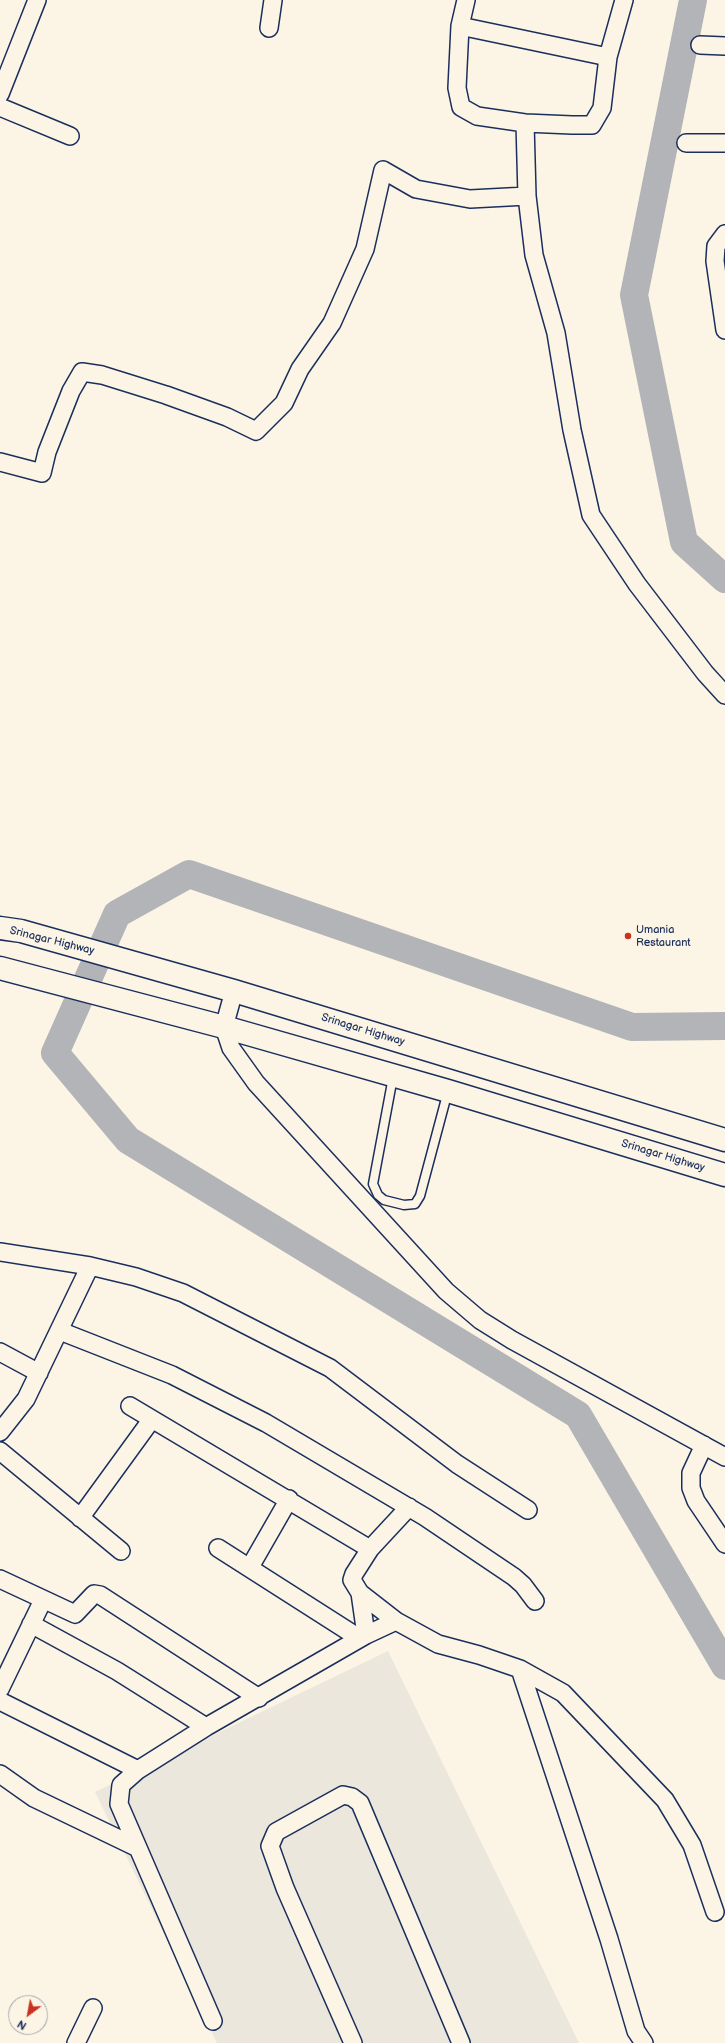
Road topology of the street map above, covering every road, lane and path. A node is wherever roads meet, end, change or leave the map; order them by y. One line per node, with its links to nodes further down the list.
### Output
1 (37, 0): 10 (street)
2 (273, 0): 6 (street)
3 (466, 0): 5 (street)
4 (624, 0): 9 (street)
5 (460, 26): 9 (street); 12 (street)
6 (269, 28)
7 (700, 45): 8 (street)
8 (725, 46)
9 (608, 57): 12 (street)
10 (0, 94)
11 (0, 107): 13 (street)
12 (525, 123): 16 (street)
13 (70, 136)
14 (725, 143): 15 (street)
15 (686, 144)
16 (527, 196): 19 (street); 20 (street)
17 (725, 234): 18 (street)
18 (725, 330)
19 (0, 462)
20 (725, 694)
21 (10, 930): 23 (highway, Srinagar Highway)
22 (0, 968): 24 (highway, Srinagar Highway)
23 (234, 991): 24 (street); 27 (highway, Srinagar Highway)
24 (224, 1027): 25 (highway, Srinagar Highway); 37 (street)
25 (393, 1075): 26 (highway, Srinagar Highway); 26 (lane)
26 (448, 1090): 28 (highway, Srinagar Highway)
27 (725, 1140)
28 (725, 1175)
29 (0, 1252): 30 (street)
30 (90, 1266): 31 (street); 42 (street)
31 (60, 1331): 33 (street); 41 (street)
32 (0, 1352): 33 (street)
33 (39, 1373): 36 (street)
34 (130, 1406): 35 (street)
35 (152, 1419): 40 (street); 43 (street)
36 (0, 1432)
37 (704, 1445): 39 (street); 44 (street)
38 (0, 1451): 43 (street)
39 (725, 1457)
40 (289, 1499): 46 (street); 48 (street)
41 (409, 1508): 46 (street); 52 (street)
42 (528, 1510)
43 (80, 1518): 47 (street)
44 (725, 1544)
45 (218, 1548): 48 (street)
46 (370, 1548): 50 (street)
47 (121, 1552)
48 (250, 1567): 55 (street)
49 (0, 1579): 51 (street)
50 (360, 1593): 53 (street); 55 (street)
51 (43, 1600): 54 (street); 58 (street)
52 (535, 1601)
53 (396, 1621): 55 (street); 56 (street)
54 (31, 1624): 57 (street); 60 (street)
55 (362, 1637): 58 (street)
56 (520, 1669): 64 (street); 70 (street)
57 (0, 1689)
58 (259, 1698): 60 (street)
59 (0, 1701): 61 (street)
60 (206, 1727): 61 (street)
61 (138, 1770): 63 (street)
62 (0, 1774): 63 (street)
63 (138, 1848): 66 (street)
64 (715, 1912)
65 (93, 2008): 67 (street)
66 (213, 2021)
67 (76, 2043)
68 (353, 2043): 69 (street)
69 (461, 2043)
70 (644, 2043)

